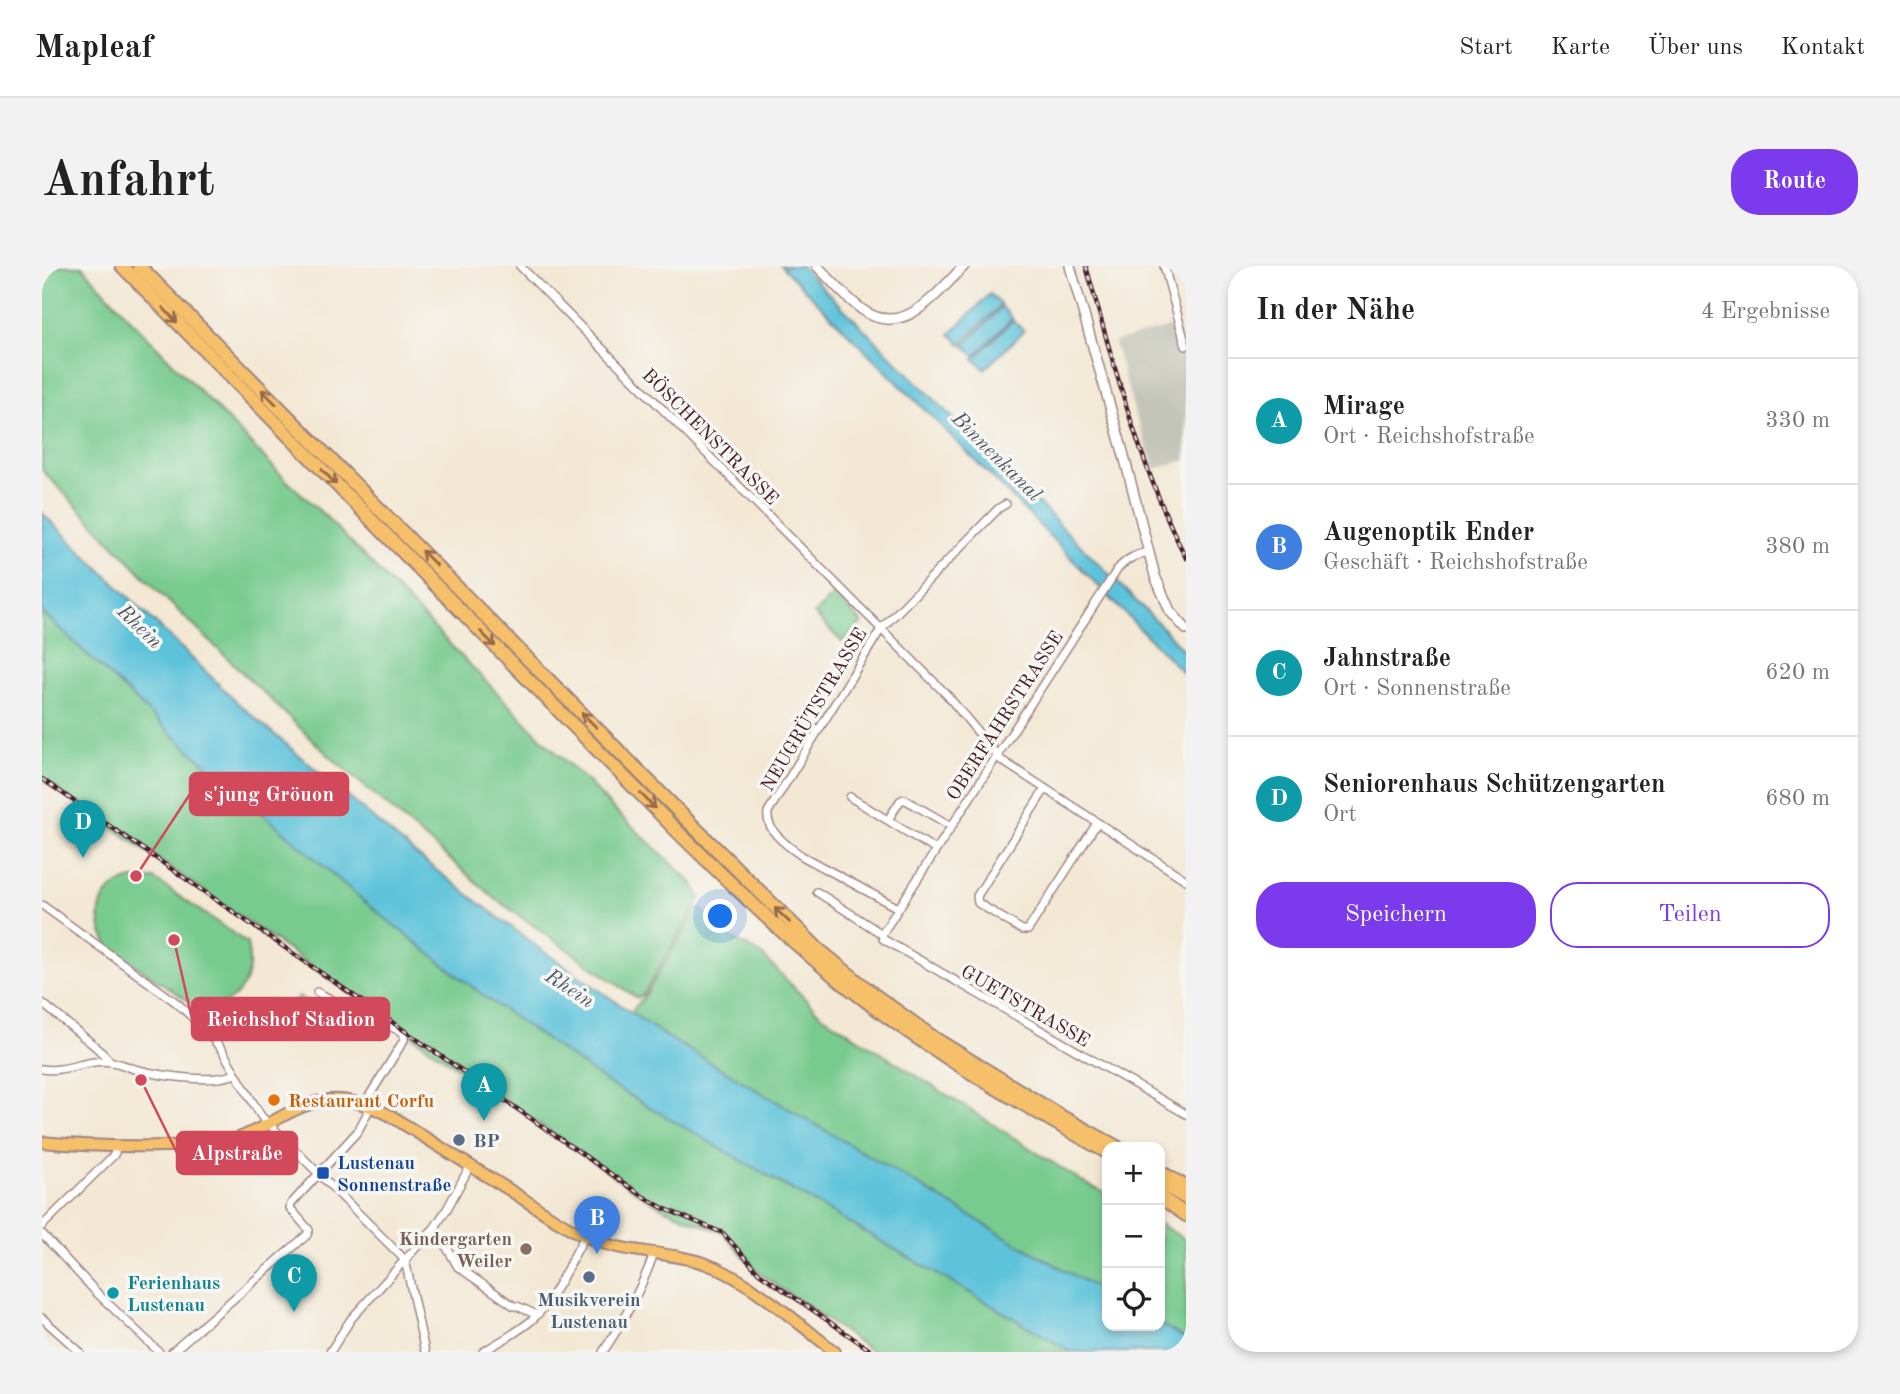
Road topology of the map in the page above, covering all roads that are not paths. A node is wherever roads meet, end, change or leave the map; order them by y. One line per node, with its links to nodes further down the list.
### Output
1 (122, 266): 31 (highway, one-way to 31)
2 (139, 266): 35 (highway, one-way to 2)
3 (520, 266): 11 (street, BÖSCHENSTRASSE)
4 (817, 266): 5 (street)
5 (964, 266)
6 (1070, 266): 10 (street)
7 (1164, 266): 8 (street)
8 (1186, 346)
9 (1006, 504): 11 (street, NEUGRÜTSTRASSE)
10 (1148, 552): 12 (street); 13 (street, OBERFAHRSTRASSE)
11 (881, 629): 13 (street, BÖSCHENSTRASSE); 23 (street, NEUGRÜTSTRASSE)
12 (1186, 629)
13 (998, 755): 14 (street, BÖSCHENSTRASSE); 18 (street, OBERFAHRSTRASSE)
14 (1045, 789): 17 (street, BÖSCHENSTRASSE); 17 (street)
15 (850, 796): 16 (street)
16 (888, 820): 18 (street); 19 (street)
17 (1097, 823): 20 (street, BÖSCHENSTRASSE)
18 (951, 826): 19 (street, OBERFAHRSTRASSE)
19 (936, 850): 23 (street, OBERFAHRSTRASSE)
20 (1186, 880)
21 (817, 892): 24 (street, GUETSTRASSE)
22 (42, 905): 29 (street)
23 (898, 908): 24 (street)
24 (881, 933): 32 (street, GUETSTRASSE)
25 (317, 992): 30 (street)
26 (42, 1003): 27 (street)
27 (111, 1062): 28 (street); 29 (street)
28 (42, 1069)
29 (235, 1074): 33 (street)
30 (368, 1105): 33 (main road); 39 (main road); 41 (street)
31 (1028, 1107): 37 (highway); 38 (highway)
32 (1186, 1114)
33 (268, 1124): 36 (main road); 41 (street)
34 (42, 1142): 36 (main road)
35 (1108, 1142)
36 (117, 1146): 49 (street)
37 (1102, 1149)
38 (1102, 1159)
39 (470, 1166): 50 (street); 52 (main road)
40 (1165, 1168): 43 (highway)
41 (319, 1174): 54 (street); 59 (street)
42 (1165, 1175): 45 (highway)
43 (1186, 1180)
44 (1165, 1186): 46 (highway)
45 (1186, 1187)
46 (1186, 1198)
47 (1165, 1200): 48 (highway)
48 (1186, 1215)
49 (42, 1226)
50 (435, 1227): 54 (street); 55 (street)
51 (42, 1234): 58 (street)
52 (585, 1236): 53 (main road); 55 (street)
53 (654, 1253): 63 (street); 64 (main road)
54 (405, 1261): 60 (street); 61 (street)
55 (537, 1315): 62 (street)
56 (42, 1318): 57 (street)
57 (80, 1352)
58 (159, 1352)
59 (172, 1352)
60 (330, 1352)
61 (425, 1352)
62 (483, 1352)
63 (603, 1352)
64 (835, 1352)

